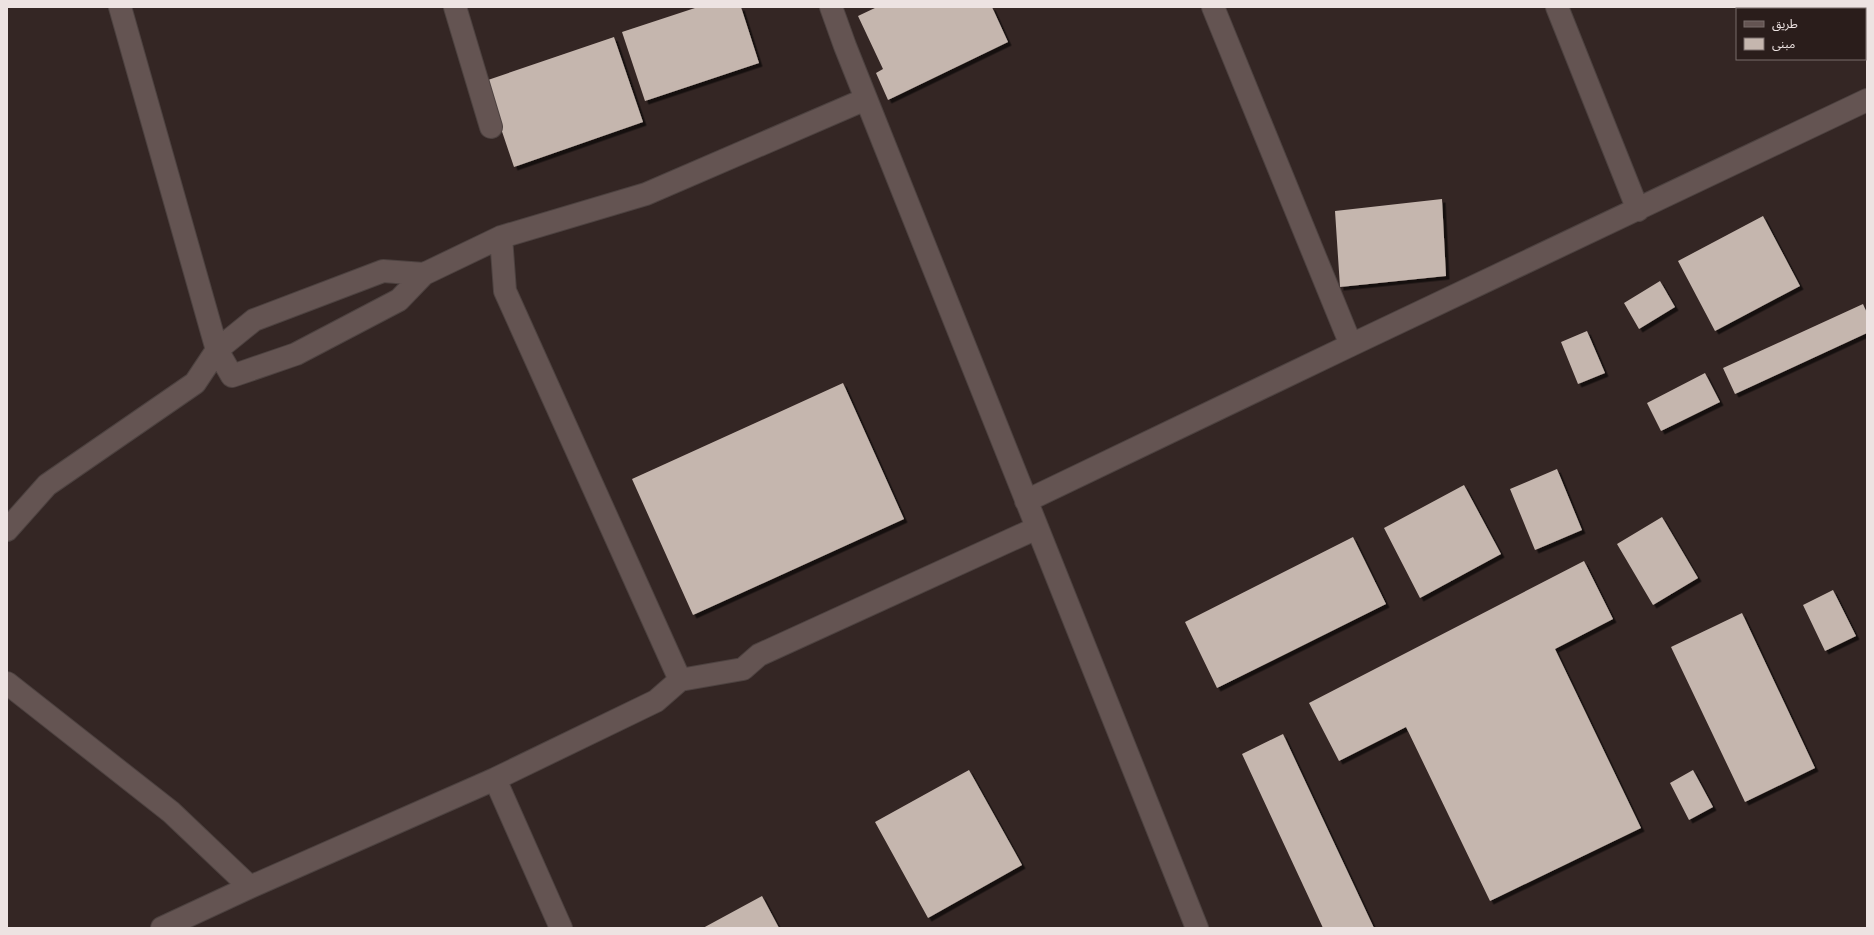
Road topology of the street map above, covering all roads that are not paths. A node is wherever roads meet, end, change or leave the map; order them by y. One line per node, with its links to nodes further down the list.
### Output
1 (120, 7): 13 (street)
2 (455, 7): 8 (street)
3 (831, 7): 6 (street)
4 (1213, 7): 12 (street)
5 (1557, 7): 9 (street)
6 (866, 99): 10 (street); 14 (street)
7 (1867, 100): 9 (street)
8 (491, 127)
9 (1638, 210): 12 (street)
10 (501, 237): 11 (street); 17 (street)
11 (424, 274): 13 (street); 13 (street)
12 (1351, 345): 14 (street)
13 (217, 350): 16 (street)
14 (1026, 501): 15 (street)
15 (1037, 528): 17 (street); 23 (street)
16 (7, 530)
17 (680, 680): 19 (street)
18 (7, 683): 20 (street)
19 (494, 779): 20 (street); 22 (street)
20 (250, 887): 21 (street)
21 (162, 928)
22 (561, 928)
23 (1197, 928)

